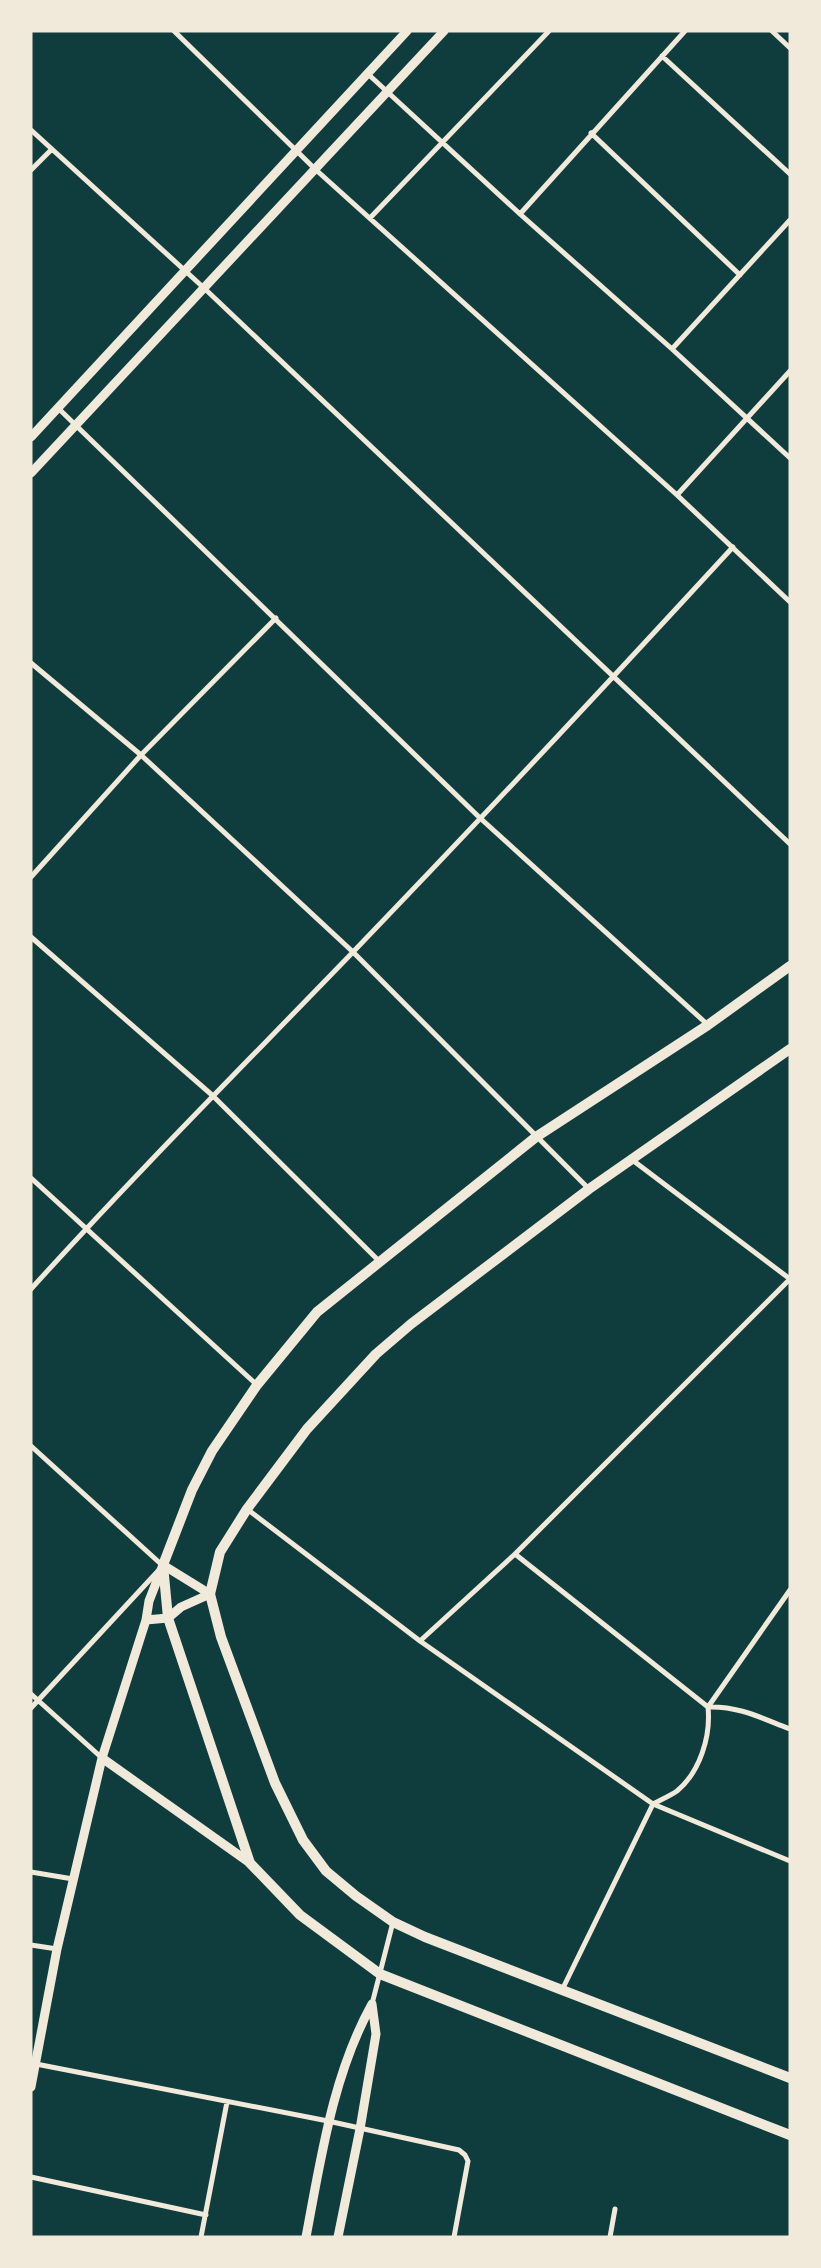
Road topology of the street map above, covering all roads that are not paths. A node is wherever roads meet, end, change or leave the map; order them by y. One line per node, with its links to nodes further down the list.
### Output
1 (174, 31): 15 (street)
2 (407, 31): 9 (street)
3 (444, 31): 10 (street)
4 (549, 31): 13 (street)
5 (685, 31): 8 (street)
6 (772, 31): 7 (street)
7 (790, 48)
8 (662, 56): 12 (street); 18 (street)
9 (368, 74): 10 (street); 15 (street)
10 (387, 93): 13 (street); 16 (street)
11 (32, 133): 14 (street)
12 (591, 133): 19 (street); 23 (street)
13 (442, 143): 19 (street); 20 (street)
14 (51, 150): 17 (street); 22 (street)
15 (296, 150): 16 (street); 22 (street)
16 (315, 169): 20 (street); 24 (street)
17 (31, 170)
18 (790, 174)
19 (520, 214): 25 (street)
20 (370, 218): 33 (street)
21 (790, 220): 23 (street)
22 (185, 272): 24 (street); 27 (street)
23 (740, 275): 25 (street)
24 (204, 288): 29 (street); 38 (street)
25 (672, 349): 28 (street)
26 (790, 371): 28 (street)
27 (58, 408): 29 (street); 30 (street)
28 (746, 418): 31 (street); 33 (street)
29 (75, 426): 32 (street); 36 (street)
30 (31, 436)
31 (790, 458)
32 (31, 473)
33 (677, 494): 34 (street)
34 (733, 547): 35 (street); 38 (street)
35 (790, 602)
36 (276, 618): 39 (street); 40 (street)
37 (31, 663): 39 (street)
38 (613, 676): 40 (street); 41 (street)
39 (141, 755): 42 (street); 44 (street)
40 (480, 818): 44 (street); 46 (street)
41 (790, 844)
42 (31, 877)
43 (31, 937): 48 (street)
44 (353, 952): 48 (street); 49 (street)
45 (790, 966): 46 (main road)
46 (708, 1025): 49 (main road)
47 (790, 1048): 50 (main road)
48 (212, 1095): 53 (street); 54 (street)
49 (536, 1138): 52 (street); 54 (main road)
50 (631, 1159): 52 (main road); 55 (street)
51 (31, 1178): 53 (street)
52 (589, 1189): 59 (main road)
53 (86, 1228): 56 (street); 57 (street)
54 (381, 1262): 57 (main road)
55 (790, 1279): 60 (street)
56 (31, 1289)
57 (257, 1385): 61 (main road)
58 (31, 1446): 61 (street)
59 (247, 1509): 63 (main road); 66 (street)
60 (515, 1554): 66 (street); 69 (street)
61 (163, 1565): 63 (street); 64 (main road); 65 (street); 68 (street)
62 (790, 1590): 69 (street)
63 (210, 1594): 64 (street); 78 (main road)
64 (168, 1618): 65 (street); 75 (main road)
65 (146, 1620): 72 (street)
66 (420, 1641): 73 (street)
67 (31, 1694): 68 (street)
68 (38, 1700): 70 (street); 72 (street)
69 (708, 1707): 71 (street); 73 (street)
70 (31, 1708)
71 (790, 1729)
72 (102, 1758): 75 (street); 77 (street)
73 (653, 1804): 74 (street); 82 (street)
74 (790, 1861)
75 (250, 1863): 81 (main road)
76 (31, 1872): 77 (street)
77 (73, 1879): 80 (street)
78 (393, 1922): 81 (street); 82 (main road)
79 (31, 1945): 80 (street)
80 (57, 1949): 84 (street)
81 (380, 1974): 83 (street); 90 (main road)
82 (562, 1990): 85 (main road)
83 (372, 2004): 88 (street); 89 (street)
84 (36, 2064): 86 (street); 87 (street)
85 (790, 2078)
86 (31, 2087)
87 (226, 2102): 88 (street); 93 (street)
88 (328, 2122): 89 (street); 95 (street)
89 (360, 2129): 96 (street); 97 (street)
90 (790, 2135)
91 (31, 2177): 93 (street)
92 (615, 2209): 98 (street)
93 (206, 2215): 94 (street)
94 (202, 2237)
95 (306, 2237)
96 (338, 2237)
97 (454, 2237)
98 (610, 2237)

